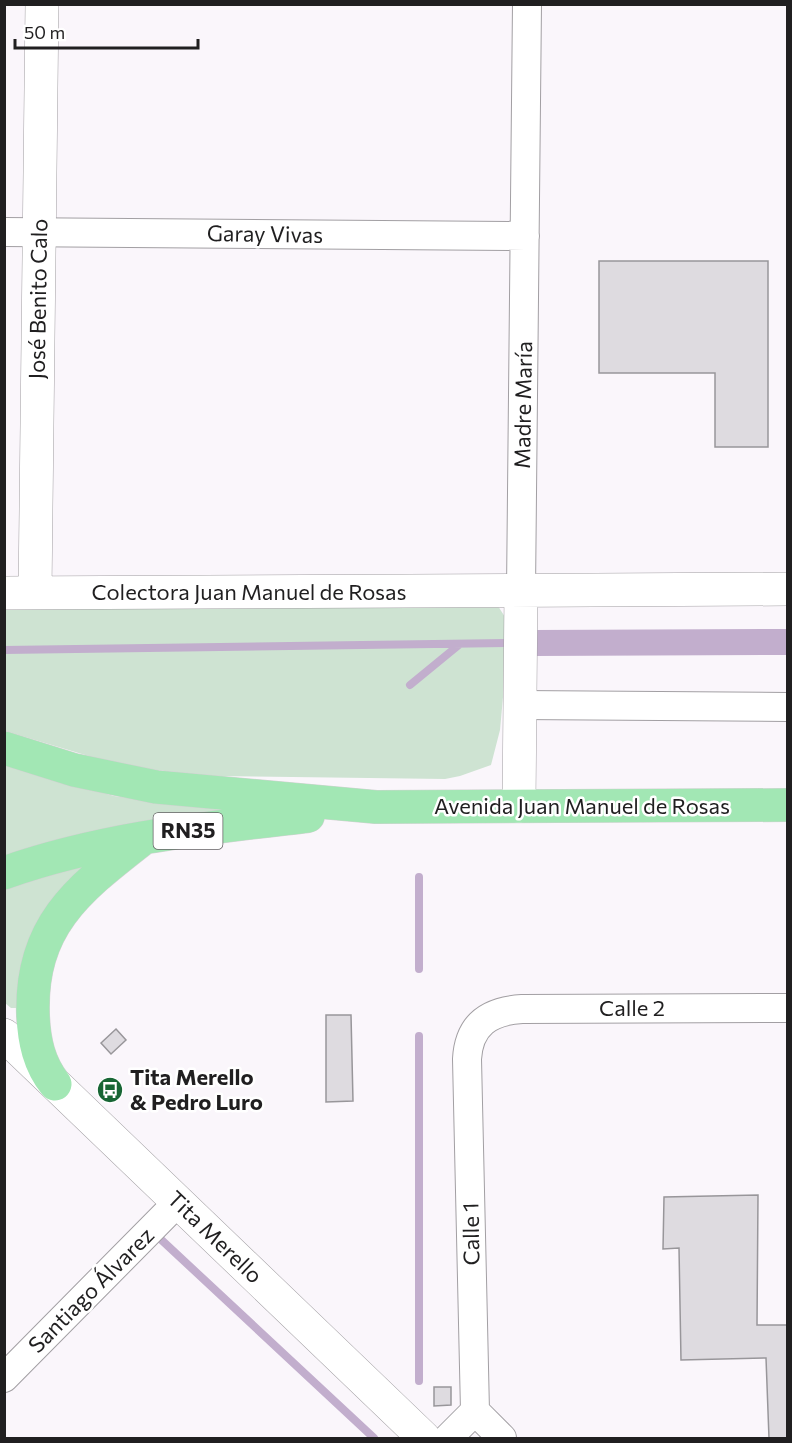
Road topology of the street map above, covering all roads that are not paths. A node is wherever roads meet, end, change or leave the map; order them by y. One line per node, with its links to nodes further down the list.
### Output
1 (42, 4): 4 (street, José Benito Calo)
2 (527, 4): 5 (street, Madre María)
3 (4, 232): 4 (street, Garay Vivas)
4 (39, 232): 5 (street, Garay Vivas); 8 (street, José Benito Calo)
5 (525, 236): 7 (street, Madre María)
6 (788, 589): 7 (street, Colectora Juan Manuel de Rosas)
7 (520, 591): 8 (street, Colectora Juan Manuel de Rosas); 9 (street, Madre María)
8 (20, 593)
9 (520, 705): 10 (street); 13 (street, Madre María)
10 (788, 707)
11 (4, 748): 14 (highway, Avenida Juan Manuel de Rosas / RN35)
12 (788, 805): 13 (highway, Avenida Juan Manuel de Rosas / RN35)
13 (519, 806): 14 (highway, Avenida Juan Manuel de Rosas / RN35)
14 (376, 807): 15 (highway, Avenida Juan Manuel de Rosas / RN35)
15 (144, 837): 16 (highway, Avenida Juan Manuel de Rosas / RN35); 20 (highway)
16 (4, 873)
17 (788, 1008): 18 (street, Calle 2)
18 (481, 1024): 23 (street, Calle 1)
19 (5, 1036): 20 (street, Tita Merello)
20 (55, 1084): 21 (street, Tita Merello)
21 (178, 1202): 22 (street, Santiago Álvarez); 24 (street, Tita Merello)
22 (4, 1378)
23 (475, 1411): 25 (street); 26 (street)
24 (424, 1438)
25 (448, 1438)
26 (502, 1438)

